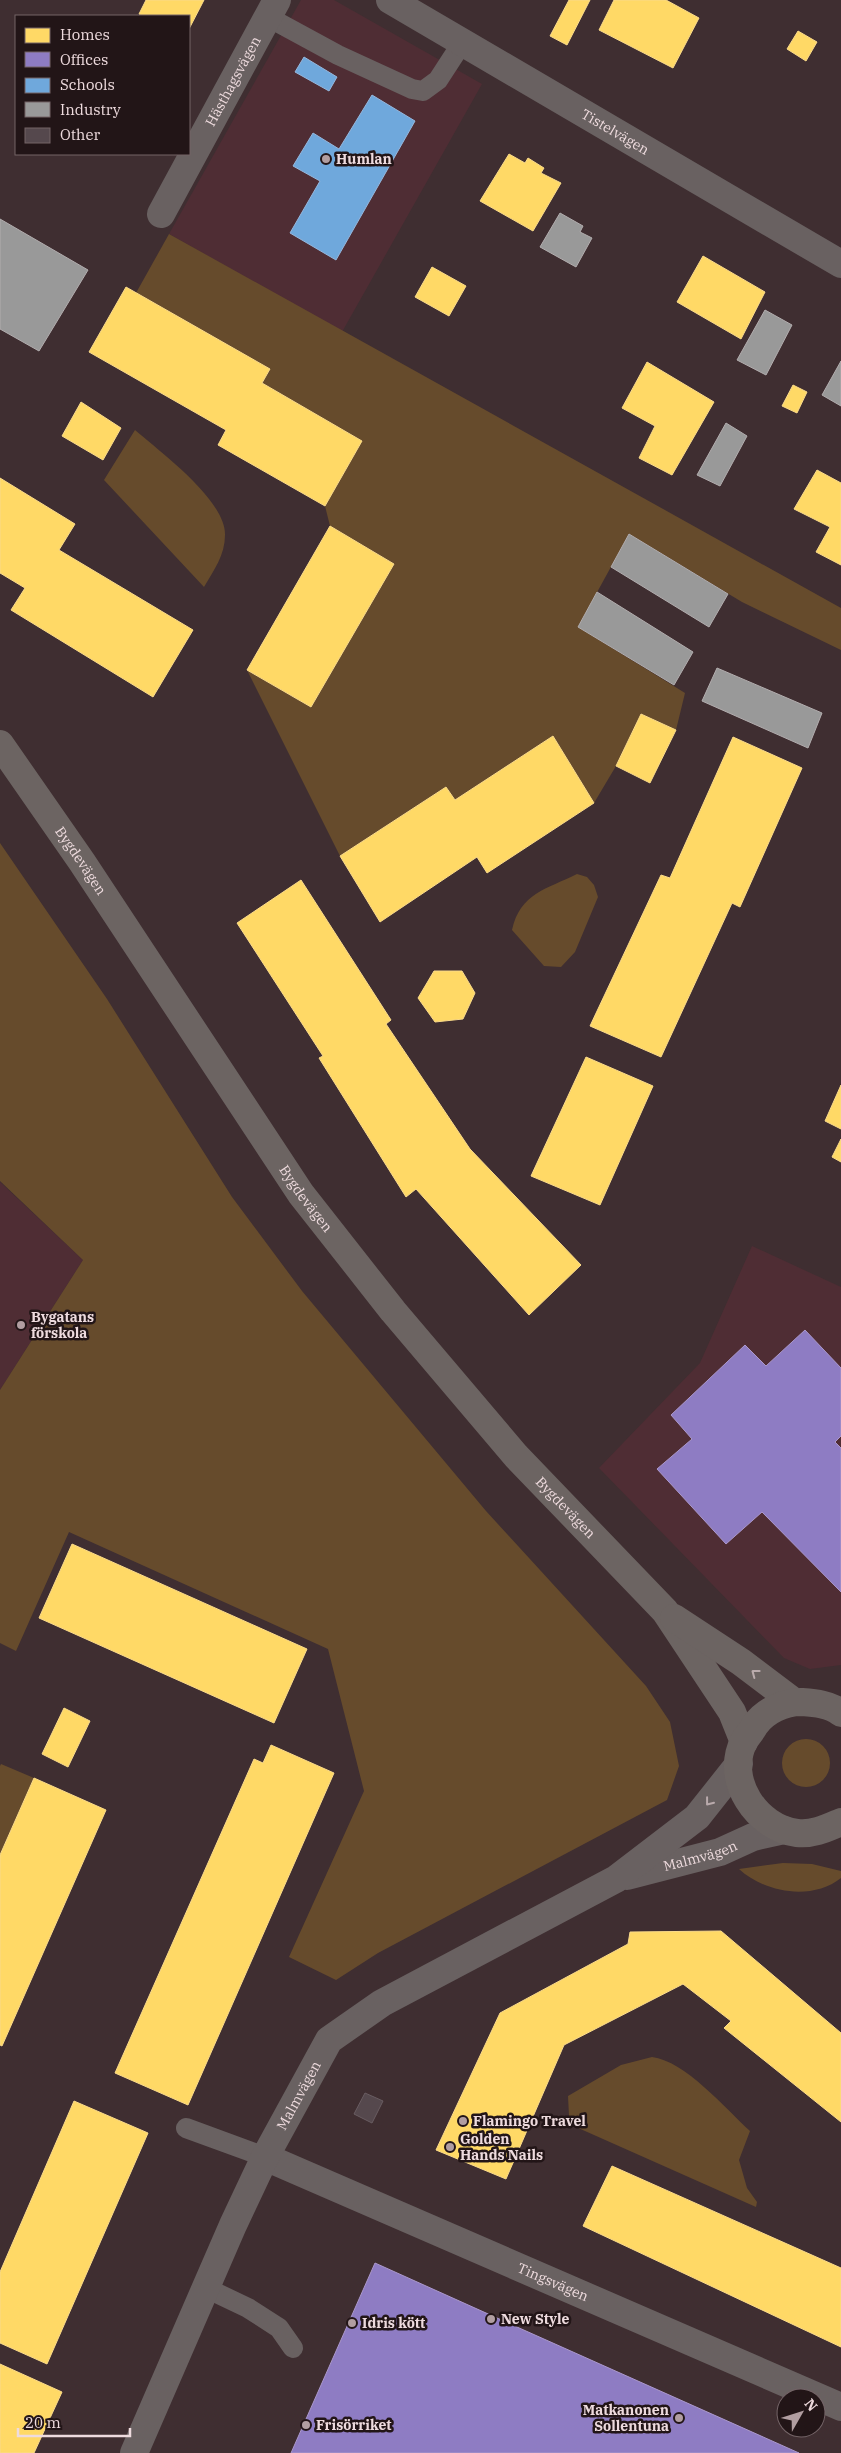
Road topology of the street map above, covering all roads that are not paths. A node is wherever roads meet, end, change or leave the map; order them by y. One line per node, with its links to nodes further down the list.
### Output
1 (390, 0): 3 (street, Tistelvägen)
2 (272, 9): 3 (lane); 4 (street, Hästhagsvägen)
3 (462, 43): 5 (street, Tistelvägen)
4 (161, 214)
5 (841, 264)
6 (0, 744): 7 (street, Bygdevägen)
7 (665, 1611): 8 (street, Bygdevägen, one-way to 7); 10 (street, Bygdevägen)
8 (817, 1699): 9 (street, Bygdevägen); 10 (street)
9 (841, 1713)
10 (741, 1753): 11 (street, Bygdevägen); 13 (street, Malmvägen, one-way to 13)
11 (784, 1830): 12 (street); 13 (street, Malmvägen)
12 (835, 1832)
13 (616, 1879): 15 (street, Malmvägen)
14 (186, 2128): 15 (lane)
15 (265, 2157): 16 (street, Malmvägen); 18 (street, Tingsvägen)
16 (206, 2288): 17 (lane); 19 (street, Malmvägen)
17 (293, 2348)
18 (841, 2407)
19 (134, 2453)

